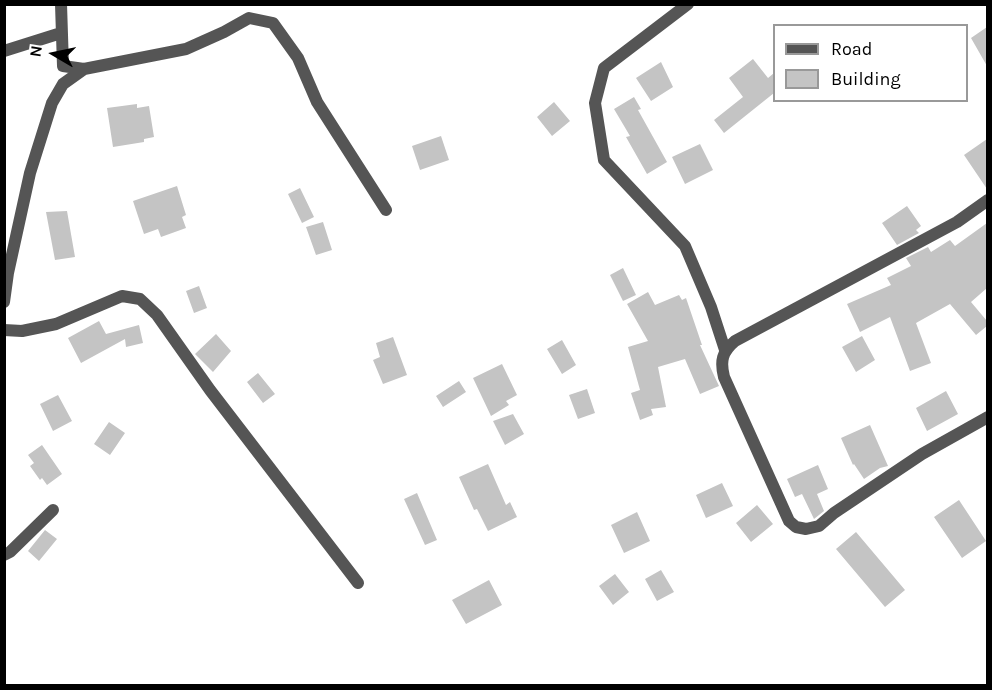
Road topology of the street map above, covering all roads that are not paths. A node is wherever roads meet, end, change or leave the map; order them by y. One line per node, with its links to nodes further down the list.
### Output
1 (61, 4): 3 (street)
2 (688, 4): 10 (street)
3 (61, 33): 4 (street); 5 (street)
4 (4, 51)
5 (84, 69): 7 (street); 8 (street)
6 (987, 200): 10 (street)
7 (386, 210)
8 (4, 302)
9 (4, 330): 14 (street)
10 (725, 350): 11 (street)
11 (987, 417)
12 (52, 510): 13 (street)
13 (4, 555)
14 (358, 583)

